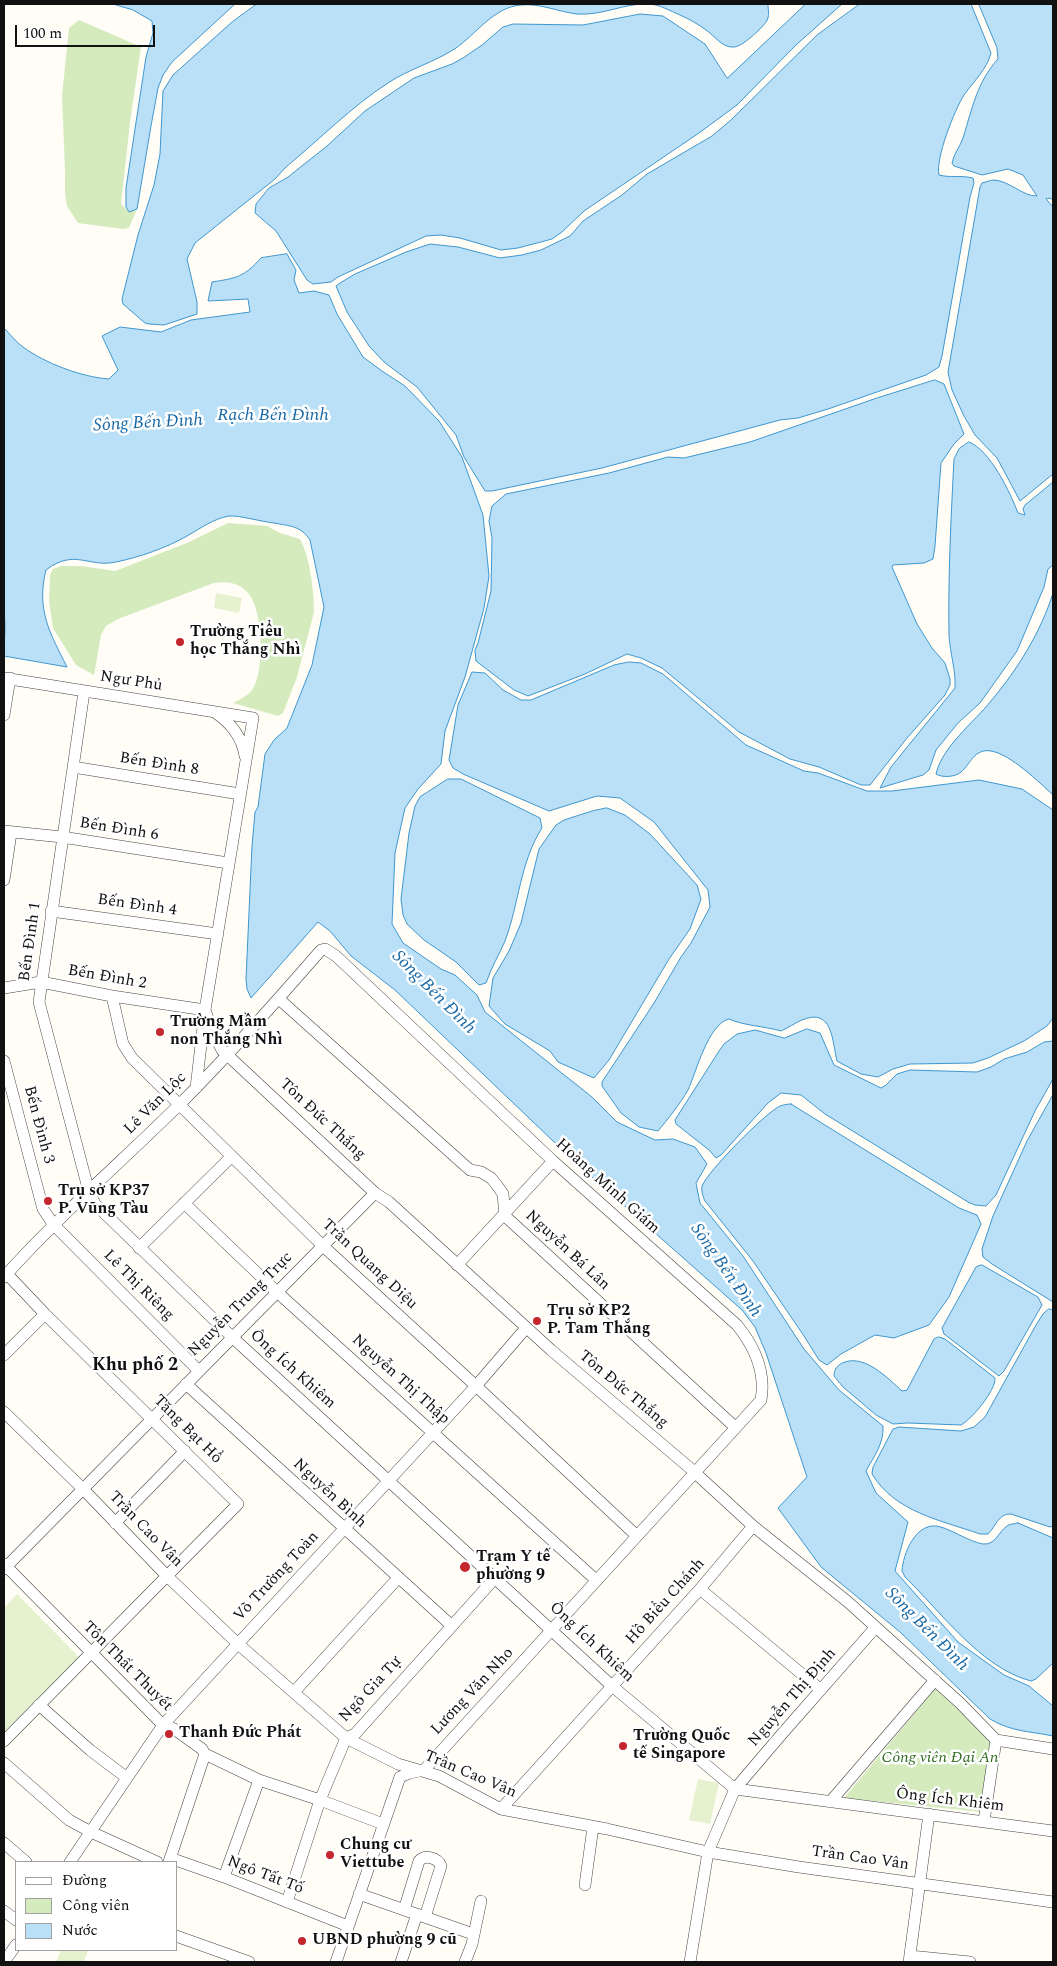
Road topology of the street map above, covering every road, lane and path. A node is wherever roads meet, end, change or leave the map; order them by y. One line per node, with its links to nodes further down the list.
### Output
1 (7, 678): 2 (street, Ngư Phủ); 4 (street)
2 (84, 692): 3 (street, Ngư Phủ); 6 (street, Bến Đình 1)
3 (214, 712): 5 (street); 5 (street, Ngư Phủ)
4 (4, 714)
5 (246, 760): 7 (street)
6 (73, 767): 7 (street, Bến Đình 8); 9 (street, Bến Đình 1)
7 (240, 794): 10 (street)
8 (7, 832): 9 (street, Bến Đình 6); 11 (street)
9 (62, 838): 10 (street, Bến Đình 6); 12 (street, Bến Đình 1)
10 (228, 863): 13 (street)
11 (4, 880)
12 (52, 911): 13 (street, Bến Đình 4); 15 (street, Bến Đình 1)
13 (218, 934): 19 (street)
14 (325, 949): 18 (street, Lê Văn Lộc); 25 (street, Hoàng Minh Giám)
15 (41, 982): 16 (street, Bến Đình 2); 17 (street, Bến Đình 2); 26 (street, Bến Đình 1)
16 (4, 988)
17 (112, 996): 19 (street, Bến Đình 2); 23 (street, Trần Quang Diệu)
18 (279, 999): 20 (street, Lê Văn Lộc); 29 (street, Nguyễn Bá Lân)
19 (205, 1010): 20 (street, Tôn Đức Thắng); 22 (street)
20 (227, 1054): 22 (street, Lê Văn Lộc); 27 (street, Tôn Đức Thắng)
21 (4, 1061): 30 (street, Bến Đình 3)
22 (196, 1088): 23 (street, Lê Văn Lộc)
23 (180, 1104): 24 (street, Trần Quang Diệu); 26 (street, Lê Văn Lộc)
24 (231, 1157): 28 (street); 31 (street, Trần Quang Diệu)
25 (553, 1161): 29 (street); 45 (street, Hoàng Minh Giám)
26 (88, 1192): 30 (street, Lê Văn Lộc); 32 (street, Ông Ích Khiêm)
27 (375, 1193): 31 (street, Nguyễn Trung Trực); 33 (street, Tôn Đức Thắng)
28 (184, 1203): 32 (street); 35 (street, Nguyễn Thị Thập)
29 (504, 1216): 33 (street); 45 (street, Nguyễn Bá Lân)
30 (53, 1224): 34 (street, Lê Văn Lộc); 40 (street, Lê Thị Riêng)
31 (323, 1246): 35 (street, Nguyễn Trung Trực); 42 (street, Trần Quang Diệu)
32 (139, 1248): 38 (street, Ông Ích Khiêm)
33 (457, 1265): 37 (street, Tôn Đức Thắng)
34 (5, 1275): 36 (street, Tăng Bạt Hổ)
35 (277, 1292): 38 (street, Nguyễn Trung Trực); 46 (street, Nguyễn Thị Thập)
36 (45, 1314): 39 (street); 44 (street, Tăng Bạt Hổ)
37 (526, 1328): 42 (street, Võ Trường Toản); 48 (street, Tôn Đức Thắng)
38 (232, 1337): 40 (street, Nguyễn Trung Trực); 49 (street, Ông Ích Khiêm)
39 (4, 1355)
40 (199, 1371): 41 (street, Nguyễn Trung Trực)
41 (186, 1384): 44 (street, Nguyễn Trung Trực); 53 (street, Nguyễn Bình)
42 (476, 1386): 46 (street, Võ Trường Toản); 54 (street, Trần Quang Diệu)
43 (4, 1412): 50 (street, Trần Cao Vân)
44 (152, 1419): 47 (street, Tăng Bạt Hổ); 50 (street, Nguyễn Trung Trực)
45 (735, 1427): 48 (street, Hoàng Minh Giám)
46 (432, 1432): 49 (street, Võ Trường Toản); 59 (street, Nguyễn Thị Thập)
47 (185, 1451): 51 (street); 56 (street, Tăng Bạt Hổ)
48 (695, 1473): 52 (street, Tôn Đức Thắng); 54 (street, Lương Văn Nho)
49 (388, 1479): 53 (street, Võ Trường Toản); 58 (street, Ông Ích Khiêm)
50 (83, 1489): 51 (street, Trần Cao Vân); 55 (street, Nguyễn Trung Trực)
51 (115, 1523): 56 (street, Trần Cao Vân)
52 (753, 1526): 60 (street, Hồ Biểu Chánh); 62 (street, Tôn Đức Thắng)
53 (343, 1529): 57 (street, Nguyễn Bình); 64 (street, Võ Trường Toản)
54 (637, 1536): 59 (street, Lương Văn Nho)
55 (4, 1566): 65 (street, Tôn Thất Thuyết)
56 (167, 1576): 64 (street, Trần Cao Vân); 65 (street)
57 (398, 1578): 61 (street, Nguyễn Bình); 69 (street)
58 (495, 1578): 61 (street, Ngô Gia Tự); 63 (street, Ông Ích Khiêm)
59 (596, 1580): 63 (street, Lương Văn Nho)
60 (700, 1589): 67 (street, Hồ Biểu Chánh); 68 (street)
61 (452, 1626): 72 (street, Ngô Gia Tự)
62 (875, 1628): 66 (street, Tôn Đức Thắng); 68 (street, Nguyễn Thị Định)
63 (552, 1630): 67 (street, Ông Ích Khiêm); 78 (street, Lương Văn Nho)
64 (237, 1644): 69 (street, Trần Cao Vân); 71 (street, Võ Trường Toản)
65 (90, 1654): 70 (street); 71 (street, Tôn Thất Thuyết)
66 (935, 1680): 73 (street, Tôn Đức Thắng); 83 (street)
67 (612, 1686): 81 (street, Ông Ích Khiêm); 84 (street, Hồ Biểu Chánh)
68 (821, 1690): 81 (street, Nguyễn Thị Định)
69 (294, 1692): 72 (street, Trần Cao Vân)
70 (39, 1706): 74 (street); 79 (street)
71 (163, 1726): 76 (street, Tôn Thất Thuyết); 79 (street, Võ Trường Toản)
72 (346, 1738): 78 (street, Trần Cao Vân); 82 (street, Ngô Gia Tự)
73 (996, 1740): 75 (street); 86 (street)
74 (4, 1741)
75 (1053, 1749)
76 (205, 1754): 80 (street, Tôn Thất Thuyết); 93 (street)
77 (4, 1762): 90 (street)
78 (424, 1770): 84 (street, Trần Cao Vân); 87 (street, Lương Văn Nho)
79 (127, 1778): 90 (street, Võ Trường Toản)
80 (259, 1780): 82 (street, Tôn Thất Thuyết); 98 (street)
81 (735, 1789): 83 (street, Ông Ích Khiêm); 92 (street, Nguyễn Thị Định)
82 (320, 1800): 87 (street, Tôn Thất Thuyết); 103 (street, Ngô Gia Tự)
83 (830, 1802): 85 (street, Ông Ích Khiêm)
84 (501, 1809): 88 (street, Trần Cao Vân)
85 (929, 1814): 86 (street, Ông Ích Khiêm); 99 (street)
86 (984, 1821): 89 (street, Ông Ích Khiêm)
87 (384, 1824): 101 (street, Lương Văn Nho)
88 (593, 1827): 92 (street, Trần Cao Vân); 100 (street)
89 (1053, 1831)
90 (91, 1832): 95 (street, Võ Trường Toản); 96 (street)
91 (4, 1843): 94 (street)
92 (708, 1852): 99 (street, Trần Cao Vân); 119 (street, Nguyễn Thị Định)
93 (169, 1860)
94 (25, 1861)
95 (71, 1861)
96 (155, 1861)
97 (178, 1863): 98 (street, Ngô Tất Tố)
98 (224, 1877): 103 (street, Ngô Tất Tố)
99 (920, 1884): 104 (street, Trần Cao Vân); 113 (street)
100 (584, 1885)
101 (359, 1894): 105 (street); 109 (street, Lương Văn Nho)
102 (481, 1901): 110 (street)
103 (287, 1902): 109 (street, Ngô Tất Tố)
104 (1053, 1902)
105 (404, 1910): 107 (street); 107 (street)
106 (4, 1911): 108 (street)
107 (421, 1916): 110 (street); 117 (street)
108 (15, 1919)
109 (348, 1926): 116 (street, Lương Văn Nho)
110 (473, 1934): 118 (street)
111 (178, 1937): 115 (street)
112 (15, 1946): 114 (street)
113 (910, 1959): 120 (street)
114 (4, 1962)
115 (249, 1962)
116 (336, 1962)
117 (401, 1962)
118 (465, 1962)
119 (690, 1962)
120 (970, 1962)

